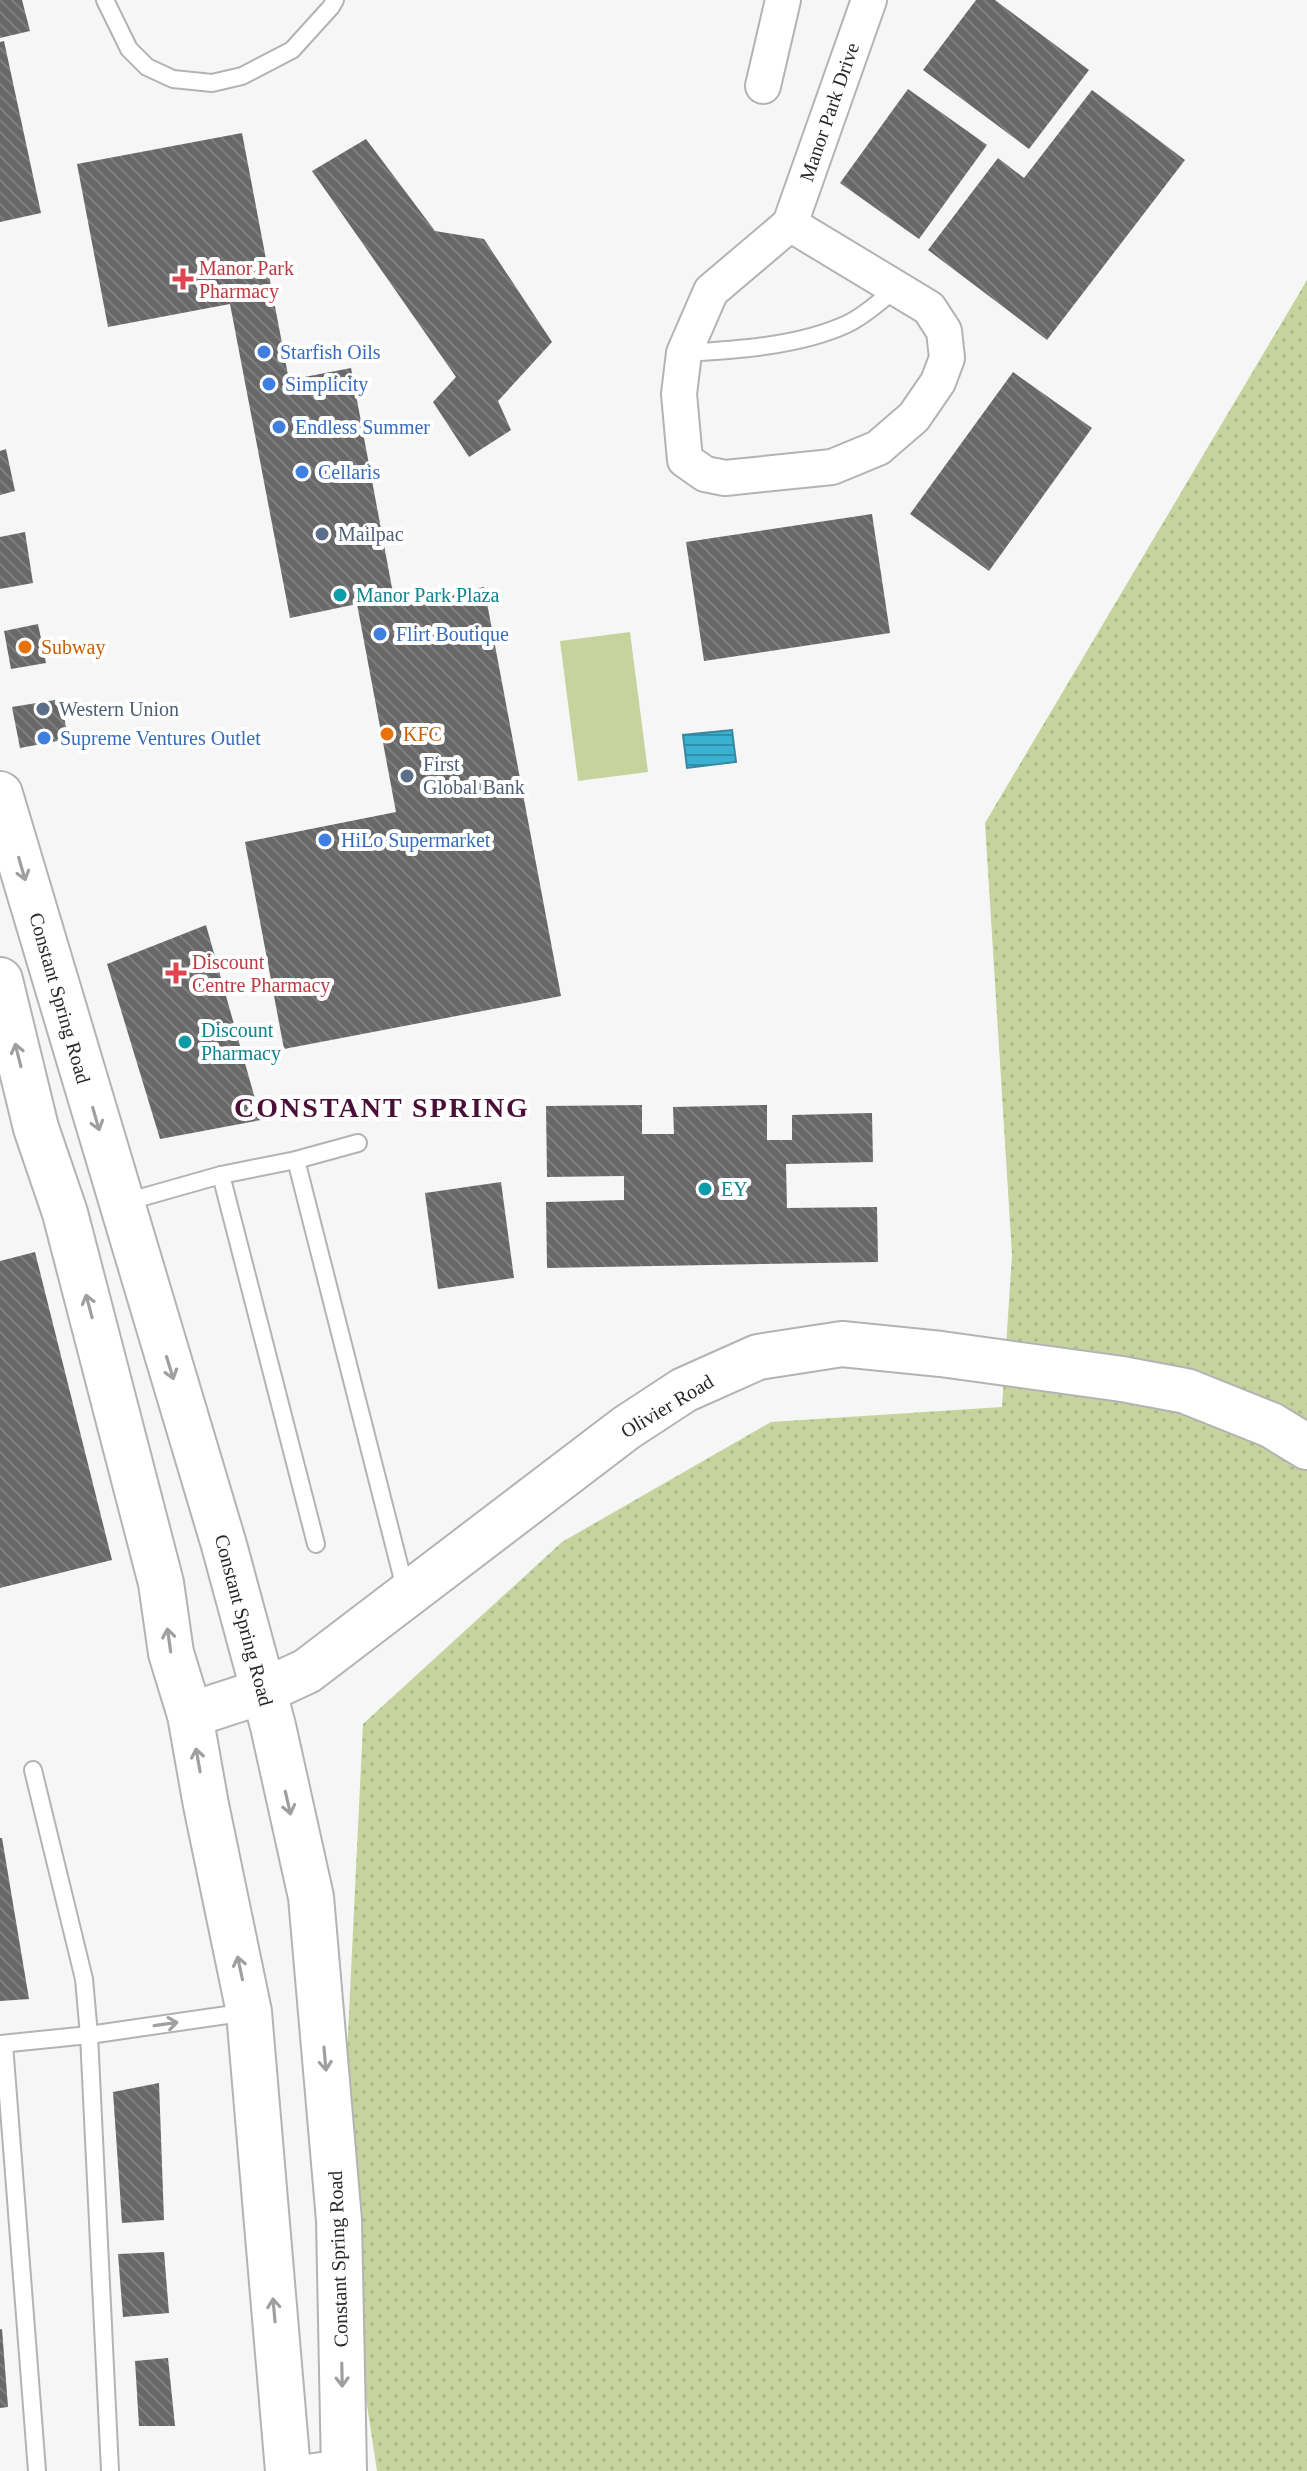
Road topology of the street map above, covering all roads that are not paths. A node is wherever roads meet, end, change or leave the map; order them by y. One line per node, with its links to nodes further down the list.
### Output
1 (105, 0): 2 (lane)
2 (335, 0)
3 (783, 0): 5 (street)
4 (869, 0): 6 (street, Manor Park Drive)
5 (763, 86)
6 (790, 224): 7 (street); 8 (street)
7 (897, 288): 8 (lane); 8 (street)
8 (684, 353)
9 (0, 794): 14 (main road, Constant Spring Road, one-way to 14)
10 (0, 980): 19 (main road, one-way to 10)
11 (358, 1143): 12 (lane)
12 (296, 1160): 13 (lane); 17 (lane)
13 (221, 1175): 14 (lane); 16 (lane)
14 (121, 1203): 18 (main road, Constant Spring Road, one-way to 18)
15 (1307, 1447): 17 (main road, Olivier Road)
16 (316, 1544)
17 (406, 1593): 18 (main road, Olivier Road)
18 (264, 1691): 19 (main road, Olivier Road); 25 (main road, Constant Spring Road, one-way to 25)
19 (190, 1715): 21 (main road, one-way to 19)
20 (33, 1770): 22 (lane)
21 (249, 2012): 22 (lane, one-way to 21); 28 (main road, one-way to 21)
22 (89, 2035): 23 (lane); 27 (lane)
23 (2, 2044): 24 (lane)
24 (6, 2145): 26 (lane)
25 (334, 2470)
26 (37, 2471)
27 (110, 2471)
28 (288, 2471)

